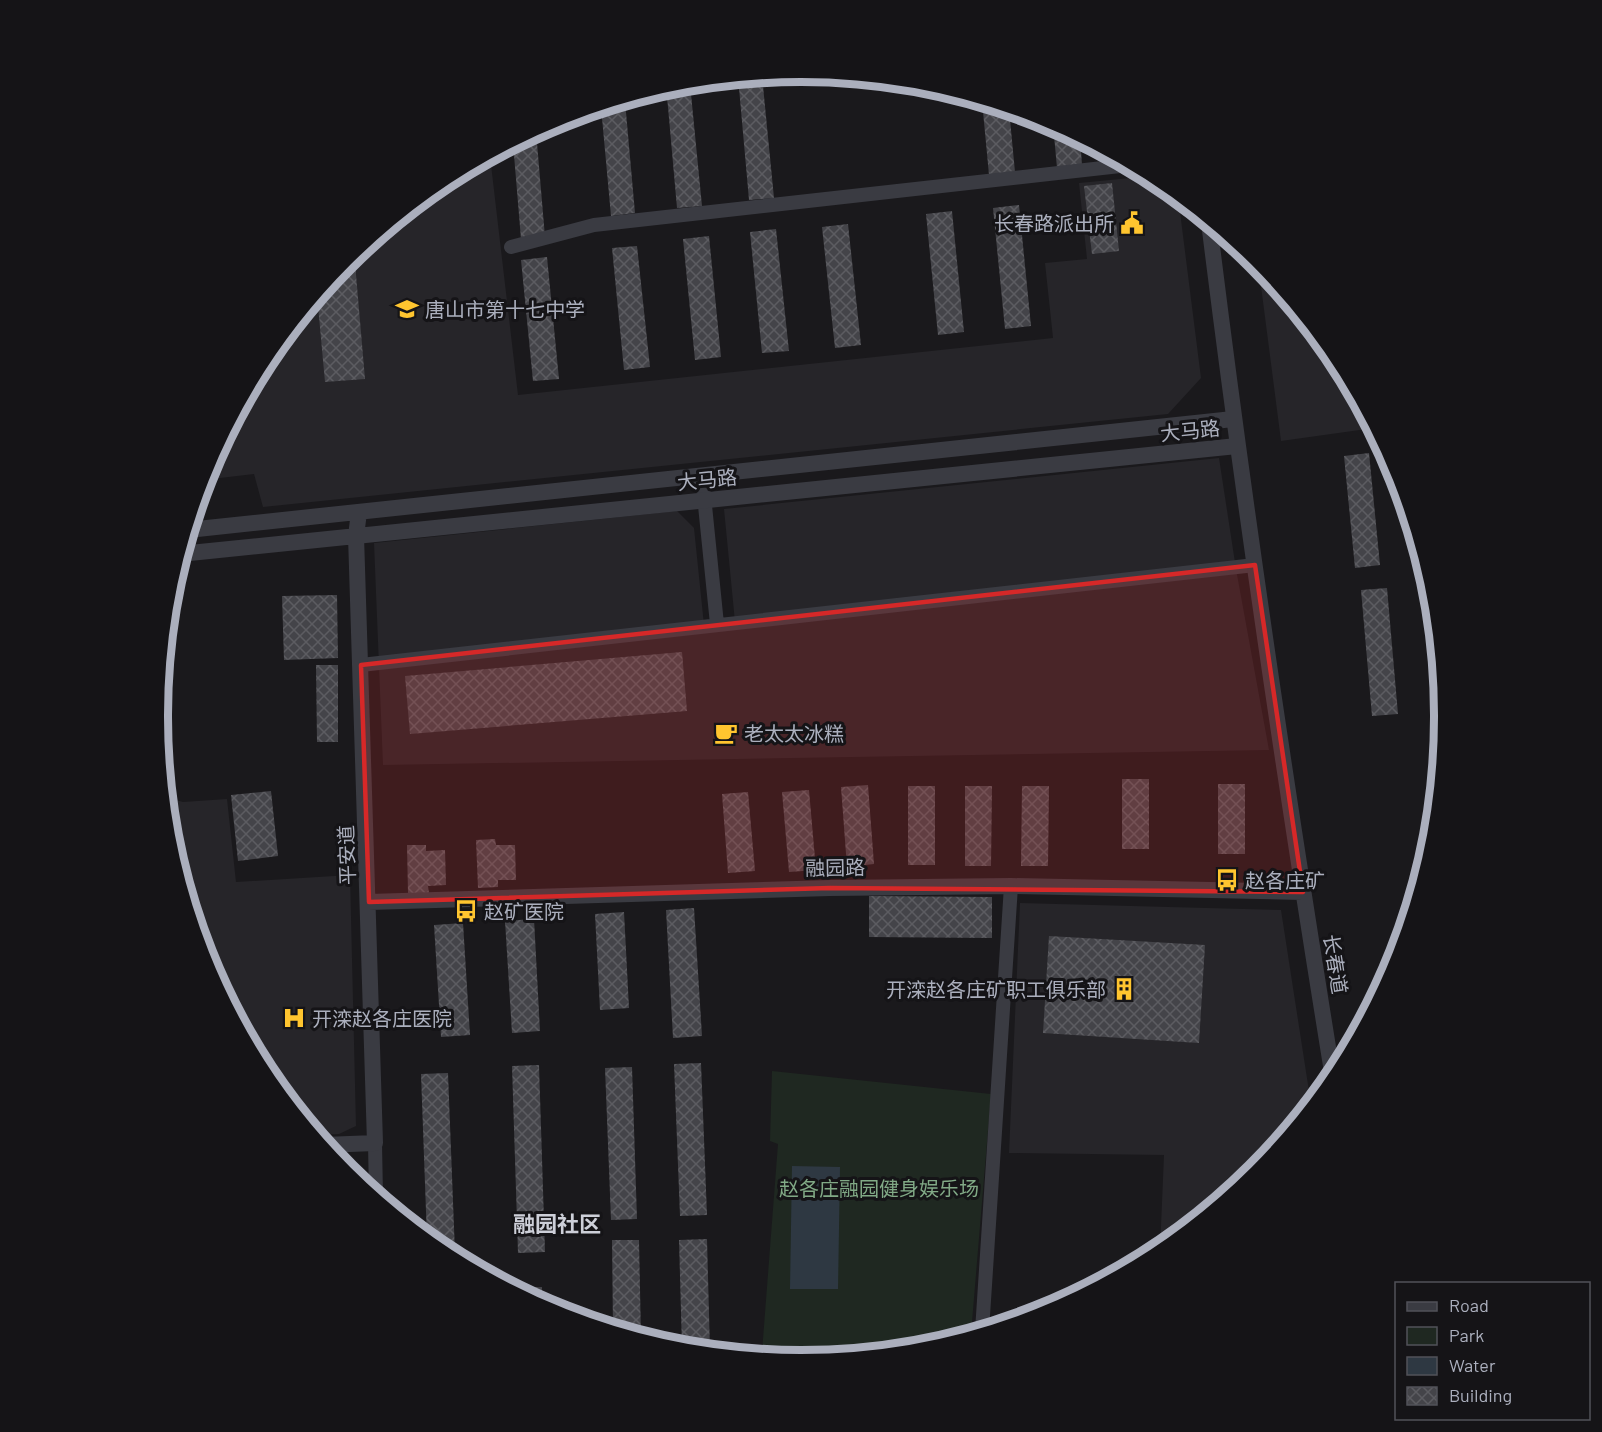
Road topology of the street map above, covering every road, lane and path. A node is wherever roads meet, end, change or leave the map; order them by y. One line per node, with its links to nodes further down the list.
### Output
1 (1117, 166): 3 (street)
2 (1210, 233): 4 (street, 长春道)
3 (511, 247)
4 (1233, 419): 5 (street, 长春道); 6 (street, 大马路)
5 (1238, 446): 7 (street, 大马路); 12 (street, 长春道)
6 (702, 476): 7 (street); 8 (street, 大马路)
7 (704, 501): 10 (street, 大马路); 13 (street)
8 (359, 512): 9 (street, 大马路); 10 (street, 平安道)
9 (196, 529)
10 (356, 536): 11 (street, 大马路); 14 (street, 平安道)
11 (189, 553)
12 (1255, 565): 13 (street); 16 (street, 长春道)
13 (717, 624): 14 (street)
14 (361, 665): 17 (street, 平安道)
15 (1011, 886): 16 (street, 融园路); 17 (street, 融园路); 22 (street)
16 (1303, 892): 18 (street, 长春道)
17 (369, 902): 19 (street, 平安道)
18 (1331, 1064)
19 (375, 1143): 20 (street); 21 (street, 平安道)
20 (334, 1144)
21 (376, 1185)
22 (983, 1323)

